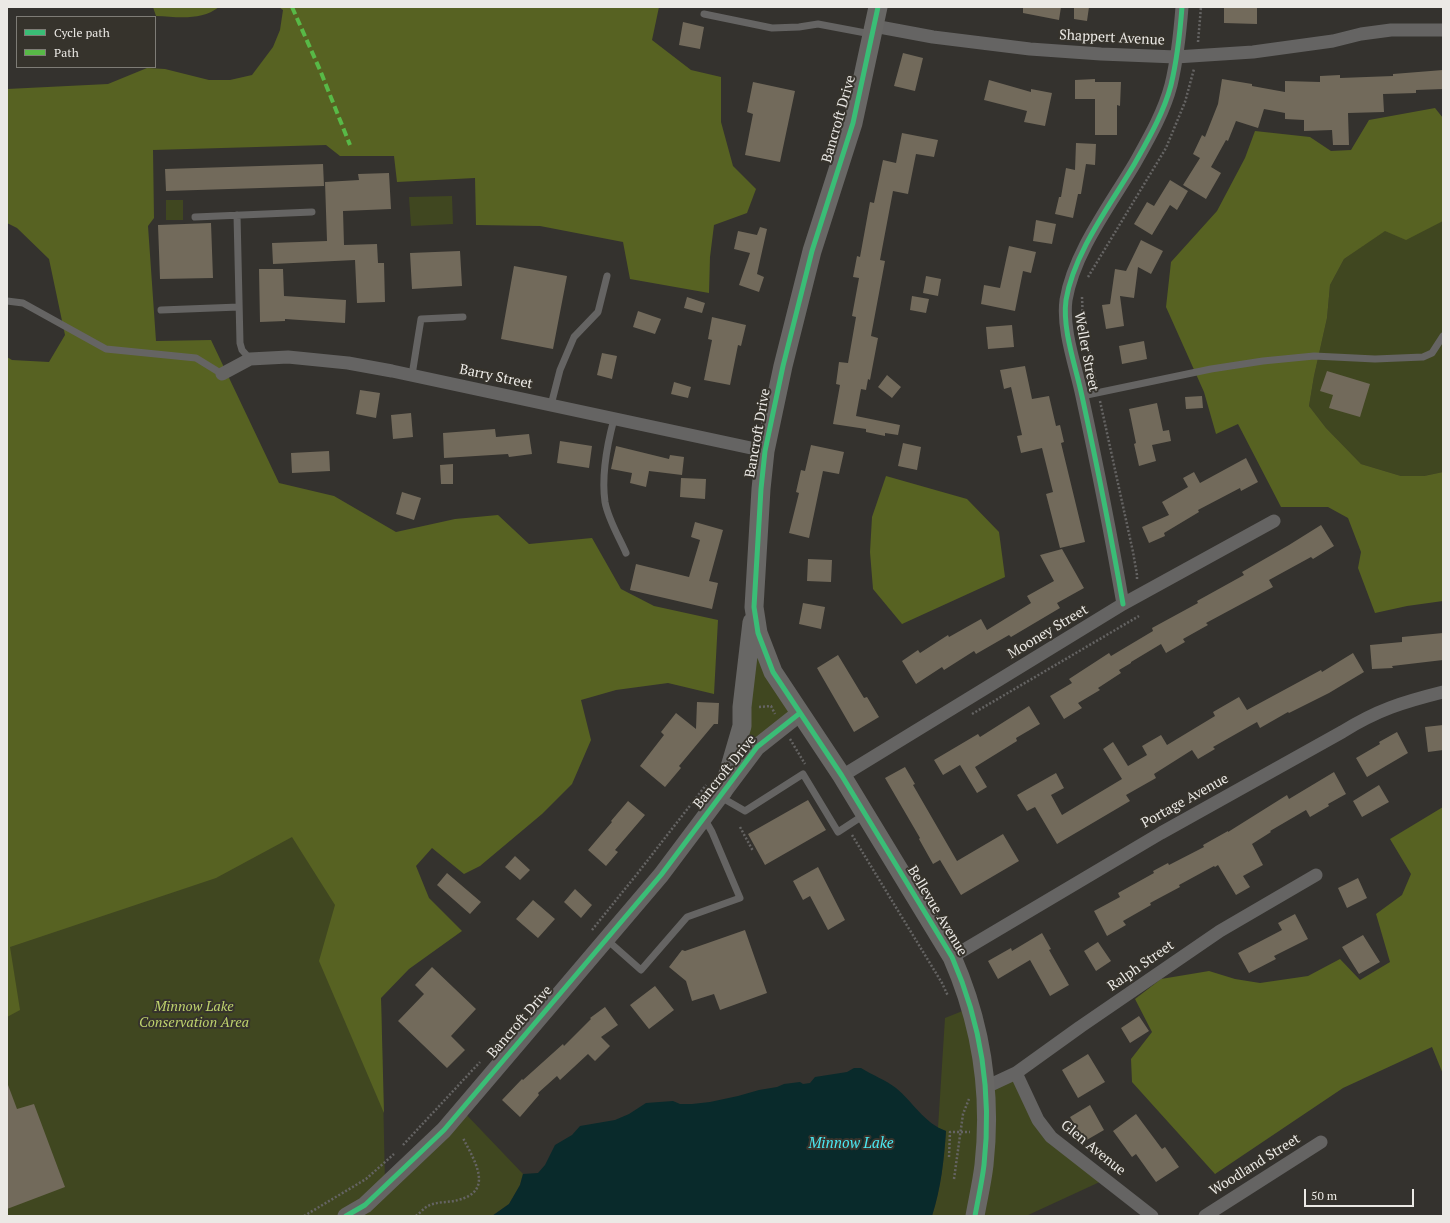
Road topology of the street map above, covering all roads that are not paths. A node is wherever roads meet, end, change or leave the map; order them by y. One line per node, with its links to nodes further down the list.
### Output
1 (878, 7): 4 (main road, Bancroft Drive)
2 (1182, 7): 6 (street, Weller Street)
3 (704, 14): 4 (lane)
4 (874, 30): 6 (street, Shappert Avenue); 22 (main road, Bancroft Drive)
5 (1443, 30): 6 (street, Shappert Avenue)
6 (1176, 57): 19 (street, Weller Street)
7 (312, 212): 8 (lane)
8 (237, 215): 9 (lane); 12 (lane)
9 (195, 217)
10 (607, 276): 20 (lane)
11 (7, 301): 17 (lane)
12 (239, 307): 13 (lane); 16 (lane)
13 (161, 310)
14 (463, 317): 18 (lane)
15 (1443, 336): 19 (lane)
16 (250, 359): 17 (street, Barry Street); 18 (street, Barry Street)
17 (222, 374)
18 (412, 375): 20 (street, Barry Street)
19 (1082, 396): 25 (street, Weller Street)
20 (551, 405): 21 (street, Barry Street)
21 (614, 419): 22 (street, Barry Street); 24 (lane)
22 (765, 452): 26 (main road, Bancroft Drive)
23 (1274, 521): 25 (street, Mooney Street)
24 (626, 554)
25 (1123, 604): 29 (street, Mooney Street)
26 (754, 607): 28 (main road, Bancroft Drive); 30 (main road)
27 (1443, 692): 35 (street, Portage Avenue)
28 (800, 713): 29 (main road, Bellevue Avenue); 30 (street, Bancroft Drive)
29 (842, 776): 31 (main road, Bellevue Avenue)
30 (717, 789): 31 (lane); 32 (street, Bancroft Drive)
31 (865, 814): 35 (main road, Bellevue Avenue)
32 (704, 818): 34 (street, Bancroft Drive); 34 (lane)
33 (1316, 875): 36 (street, Ralph Street)
34 (606, 939): 39 (street, Bancroft Drive)
35 (952, 957): 37 (main road, Bellevue Avenue)
36 (1016, 1073): 37 (street, Ralph Street); 41 (street, Glen Avenue)
37 (986, 1087): 40 (main road, Bellevue Avenue)
38 (1322, 1142): 42 (street, Woodland Street)
39 (346, 1216)
40 (975, 1216)
41 (1152, 1216)
42 (1205, 1216)

